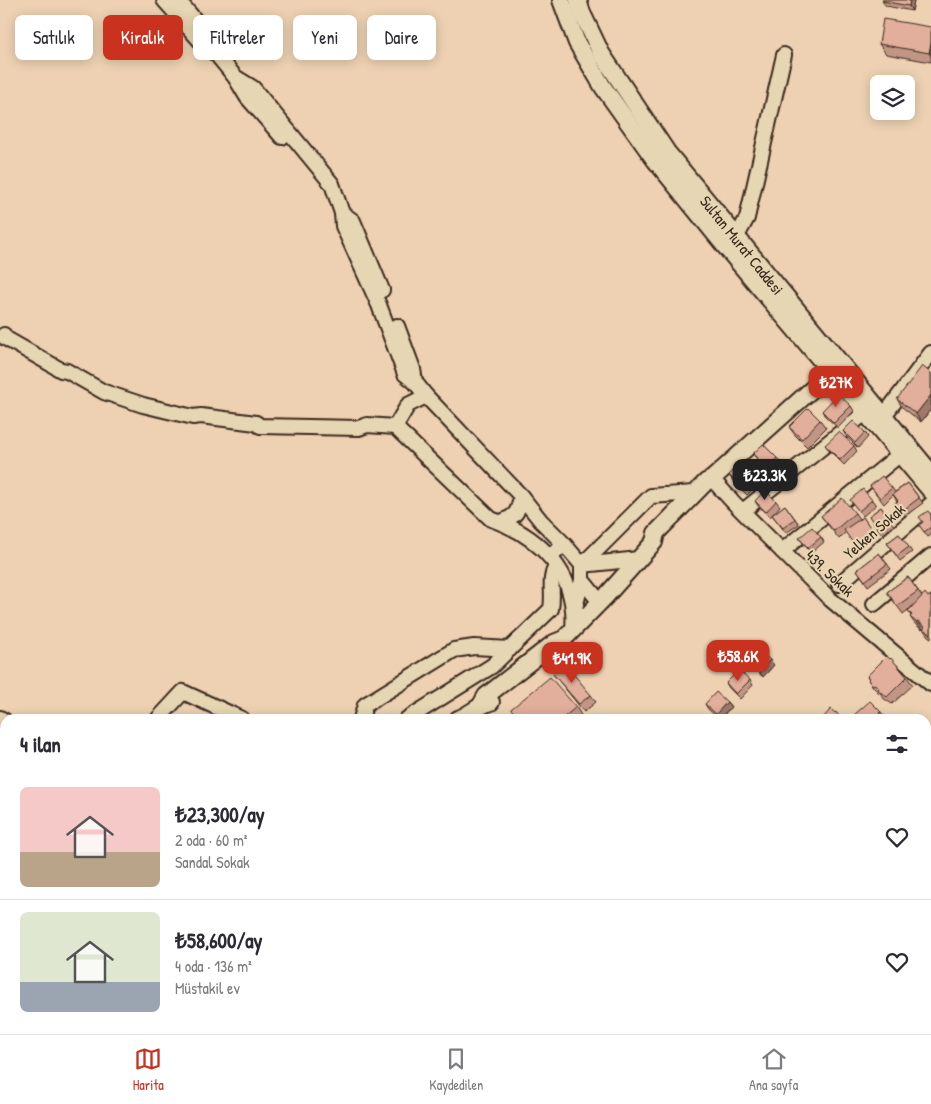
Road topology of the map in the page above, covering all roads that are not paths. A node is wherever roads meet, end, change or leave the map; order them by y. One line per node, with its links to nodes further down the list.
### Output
1 (164, 0): 6 (street)
2 (178, 0): 5 (street)
3 (560, 0): 9 (main road)
4 (578, 0): 9 (main road, Sultan Murat Caddesi)
5 (193, 18)
6 (193, 33)
7 (784, 55): 9 (street)
8 (221, 60): 13 (street)
9 (732, 243): 12 (main road, Sultan Murat Caddesi)
10 (2, 333): 16 (street)
11 (931, 353): 15 (street)
12 (836, 368): 14 (main road, Sultan Murat Caddesi); 15 (main road, Sultan Murat Caddesi); 19 (main road)
13 (426, 396): 16 (street); 22 (street)
14 (865, 413): 17 (main road, Sultan Murat Caddesi); 24 (street)
15 (884, 417): 18 (main road, Sultan Murat Caddesi)
16 (395, 427): 25 (street)
17 (899, 455): 20 (main road, Sultan Murat Caddesi); 28 (street)
18 (931, 473)
19 (712, 479): 21 (main road); 24 (street, 439. Sokak); 26 (main road)
20 (931, 490)
21 (694, 493): 26 (main road); 32 (street)
22 (521, 496): 25 (street); 27 (street)
23 (931, 504): 34 (street, Yelken Sokak)
24 (743, 511): 28 (street, 439. Sokak)
25 (501, 522): 31 (street)
26 (654, 542): 30 (main road)
27 (564, 544): 31 (street); 32 (street)
28 (782, 551): 39 (street, 439. Sokak)
29 (931, 556): 36 (street)
30 (639, 559): 32 (street); 35 (main road)
31 (553, 562): 37 (street); 38 (street)
32 (582, 565): 33 (street)
33 (582, 580): 35 (street); 37 (street)
34 (839, 584)
35 (600, 602): 37 (main road)
36 (874, 604)
37 (570, 627): 44 (main road)
38 (510, 649): 42 (street); 43 (street)
39 (931, 684)
40 (163, 714): 41 (street)
41 (231, 714)
42 (362, 714)
43 (415, 714)
44 (467, 714)

